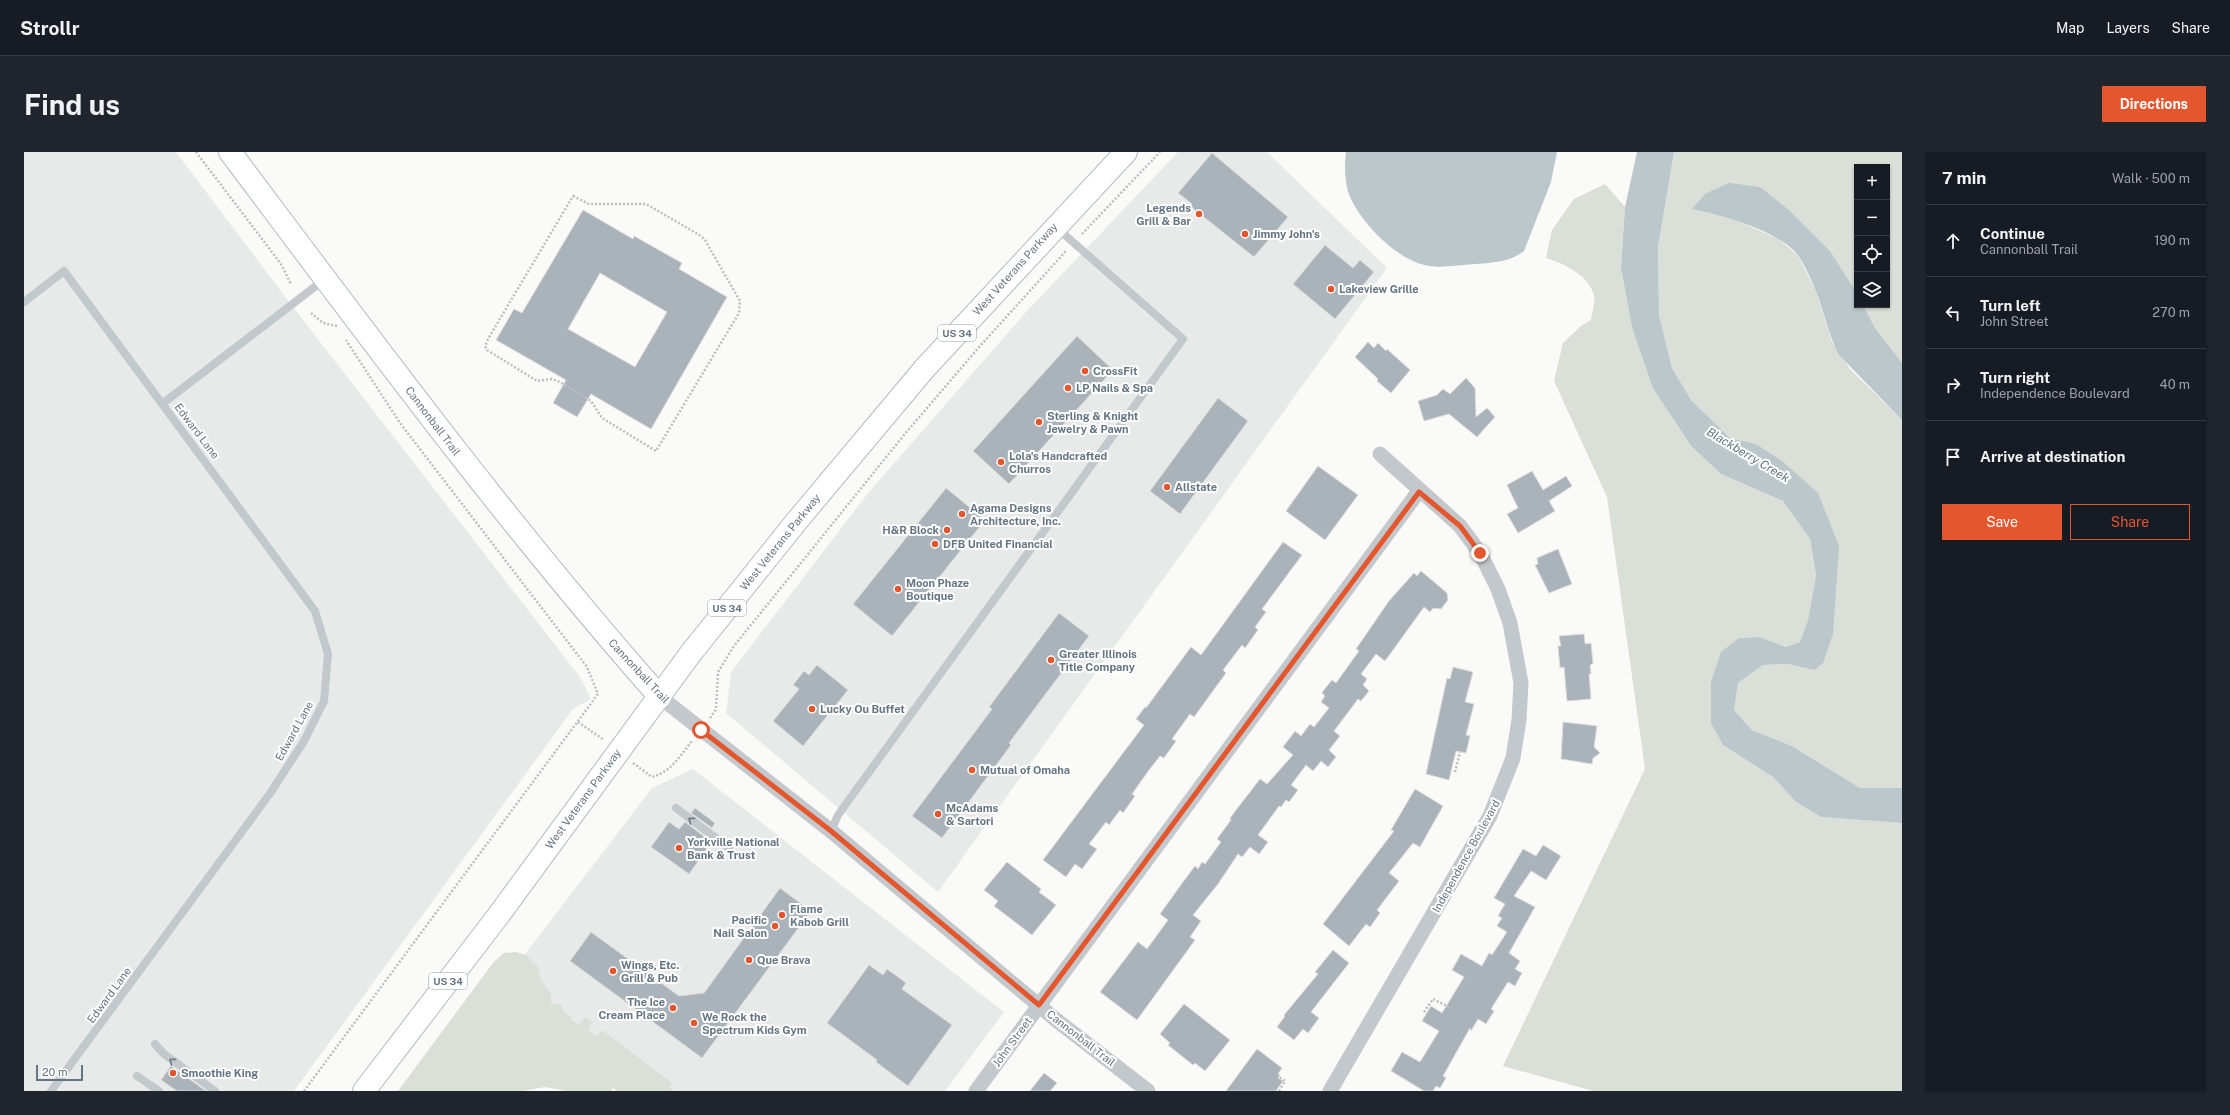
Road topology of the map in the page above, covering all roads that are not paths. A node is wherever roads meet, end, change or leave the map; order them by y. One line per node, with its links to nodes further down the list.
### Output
1 (230, 152): 4 (main road, Cannonball Trail)
2 (1126, 152): 3 (main road, West Veterans Parkway / US 34)
3 (1055, 226): 9 (main road, West Veterans Parkway / US 34); 11 (lane)
4 (325, 279): 6 (lane); 9 (main road, Cannonball Trail)
5 (24, 302): 6 (lane, Edward Lane)
6 (162, 404): 16 (lane, Edward Lane)
7 (1380, 454): 8 (street, Independence Boulevard)
8 (1419, 492): 13 (street, John Street); 22 (street, Independence Boulevard)
9 (660, 697): 11 (street, Cannonball Trail); 19 (main road, West Veterans Parkway / US 34)
10 (676, 808): 12 (lane, one-way to 10)
11 (831, 831): 13 (street, Cannonball Trail)
12 (729, 848)
13 (1039, 1005): 20 (street, John Street); 21 (street, Cannonball Trail)
14 (156, 1044): 18 (lane, one-way to 14)
15 (137, 1076): 17 (lane)
16 (52, 1091)
17 (159, 1091)
18 (215, 1091)
19 (364, 1091)
20 (976, 1091)
21 (1148, 1091)
22 (1330, 1091)

